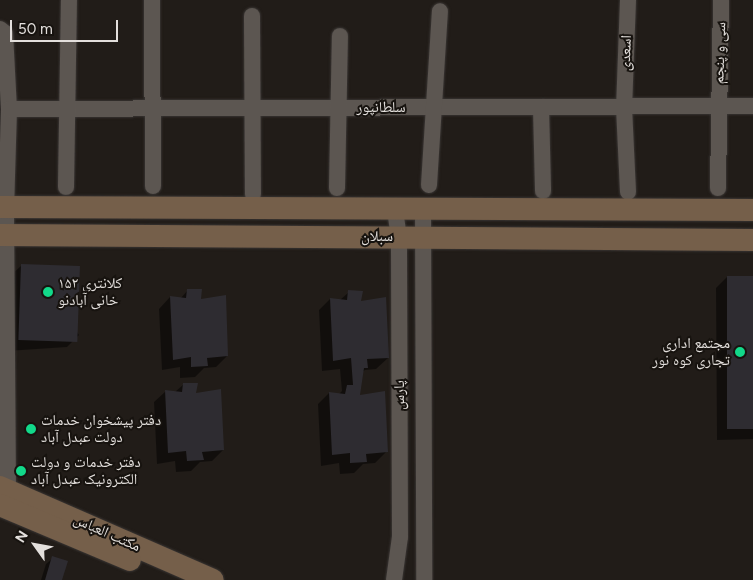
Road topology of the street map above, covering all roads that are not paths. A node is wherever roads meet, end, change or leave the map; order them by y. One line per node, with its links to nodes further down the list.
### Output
1 (69, 0): 17 (street)
2 (152, 0): 18 (street)
3 (628, 0): 12 (street, اسعدی)
4 (721, 0): 9 (street, سی و پنجم)
5 (440, 12): 15 (street)
6 (252, 16): 13 (street)
7 (1, 29): 16 (street)
8 (340, 36): 14 (street)
9 (718, 106): 10 (street, سلطانپور); 12 (street, سلطانپور); 23 (street, سی و پنجم)
10 (753, 106)
11 (541, 107): 12 (street, سلطانپور); 15 (street, سلطانپور); 24 (street)
12 (624, 107): 25 (street, اسعدی)
13 (252, 108): 14 (street, سلطانپور); 18 (street, سلطانپور); 26 (street)
14 (339, 108): 15 (street, سلطانپور); 22 (street)
15 (435, 108): 19 (street)
16 (9, 109): 17 (street, سلطانپور); 27 (street)
17 (69, 109): 18 (street, سلطانپور); 21 (street)
18 (153, 109): 20 (street)
19 (429, 185)
20 (152, 186)
21 (66, 187)
22 (338, 188)
23 (718, 188)
24 (543, 191)
25 (628, 192)
26 (253, 194)
27 (3, 208): 28 (street, سبلان); 31 (street)
28 (395, 209): 29 (street, سبلان); 32 (street, پارس)
29 (423, 209): 30 (street, سبلان); 33 (street, پارس)
30 (753, 210)
31 (3, 235): 32 (street, سبلان); 35 (street)
32 (400, 238): 33 (street, سبلان); 36 (street, پارس)
33 (425, 238): 34 (street, سبلان); 37 (street, پارس)
34 (753, 240)
35 (4, 498): 38 (street, مکتب العباس)
36 (400, 536): 37 (street); 41 (street, پارس)
37 (424, 538): 42 (street, پارس)
38 (106, 542): 39 (street, مکتب العباس); 40 (street, مکتب العباس)
39 (176, 580)
40 (213, 580)
41 (394, 580)
42 (424, 580)

